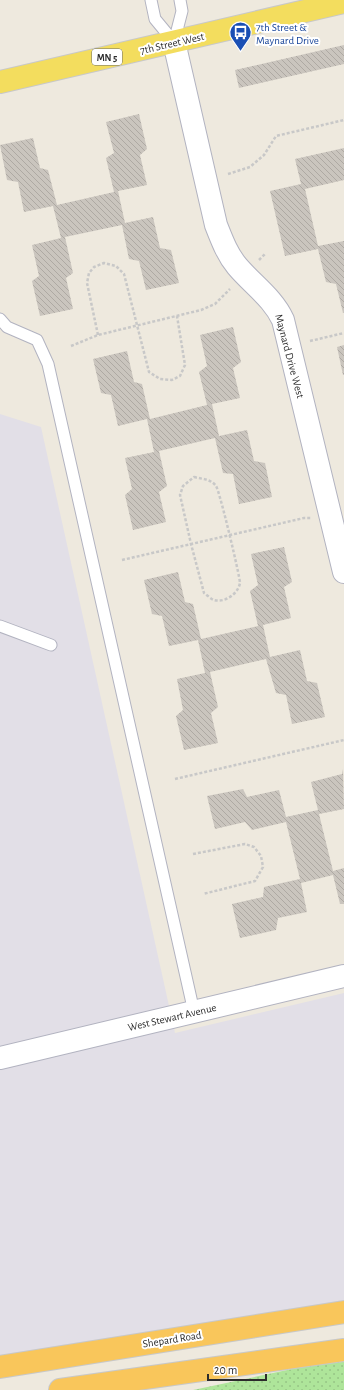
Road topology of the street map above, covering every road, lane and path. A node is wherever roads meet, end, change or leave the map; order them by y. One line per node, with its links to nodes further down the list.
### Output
1 (151, 0): 4 (lane)
2 (180, 0): 4 (lane)
3 (344, 2): 4 (main road, 7th Street West / MN 5)
4 (174, 42): 5 (main road, 7th Street West / MN 5); 8 (street, Maynard Drive West)
5 (0, 82)
6 (344, 120): 7 (path)
7 (228, 174)
8 (245, 274): 9 (path); 18 (street, Maynard Drive West)
9 (177, 316): 11 (path); 11 (path)
10 (0, 319): 26 (lane)
11 (138, 326): 12 (path); 12 (path)
12 (98, 335): 13 (path)
13 (71, 346)
14 (304, 518): 15 (path)
15 (230, 535): 16 (path); 16 (path); 16 (path)
16 (191, 544): 17 (path)
17 (122, 560)
18 (344, 572)
19 (0, 626): 20 (lane)
20 (51, 645)
21 (344, 740): 22 (path)
22 (175, 779)
23 (193, 854): 24 (path)
24 (203, 894)
25 (344, 976): 26 (street, West Stewart Avenue)
26 (194, 1012): 27 (street, West Stewart Avenue)
27 (0, 1058)
28 (344, 1312): 30 (highway, Shepard Road)
29 (344, 1350): 31 (highway)
30 (0, 1367)
31 (60, 1390)

